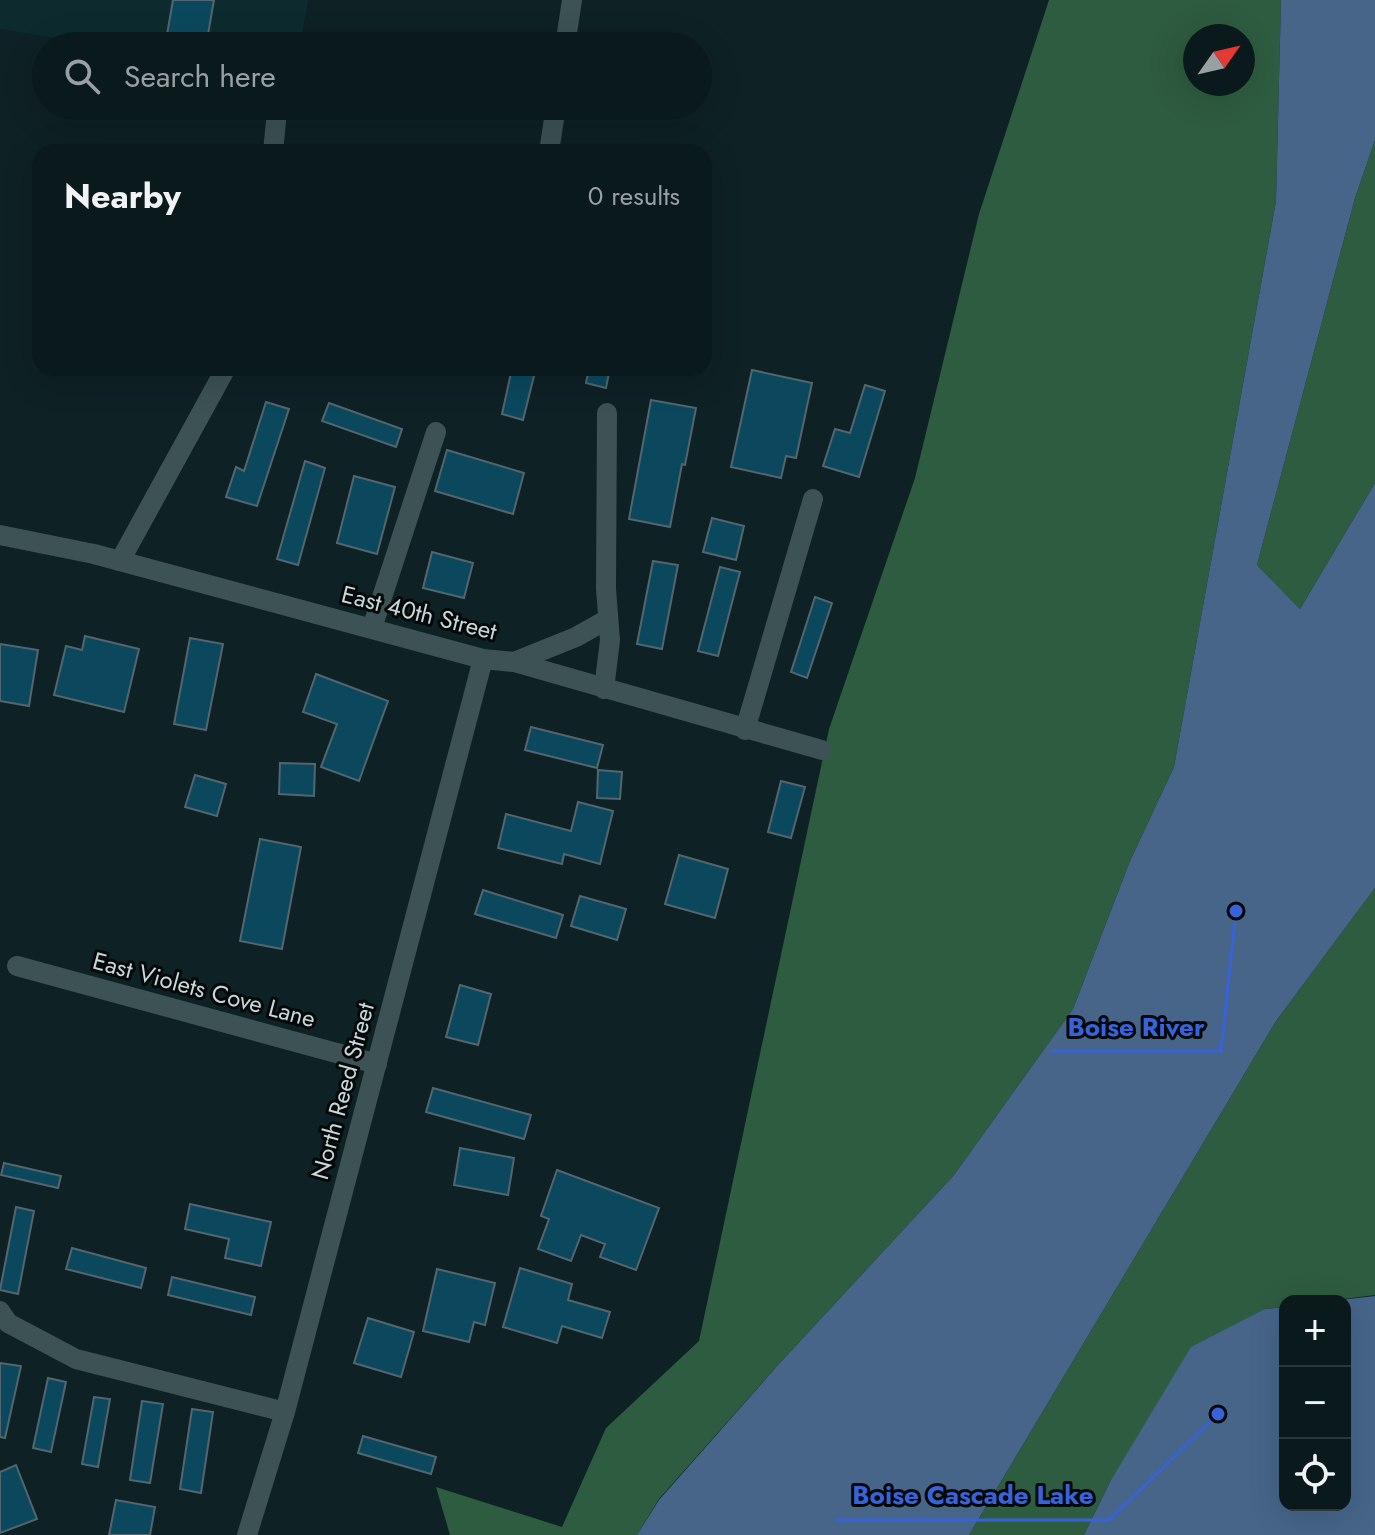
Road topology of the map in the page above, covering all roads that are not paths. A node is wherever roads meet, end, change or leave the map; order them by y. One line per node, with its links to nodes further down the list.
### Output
1 (572, 0): 2 (street)
2 (567, 32)
3 (276, 120): 5 (street)
4 (554, 120): 6 (street)
5 (274, 144)
6 (550, 144)
7 (222, 376): 12 (street)
8 (607, 413): 13 (street)
9 (436, 432): 14 (street)
10 (813, 499): 18 (street)
11 (0, 535): 12 (street, East 40th Street)
12 (120, 561): 14 (street, East 40th Street)
13 (608, 619): 16 (street); 17 (street)
14 (372, 628): 15 (street, East 40th Street)
15 (483, 659): 16 (street, East 40th Street); 21 (street, North Reed Street)
16 (514, 662): 17 (street, East 40th Street)
17 (604, 689): 18 (street, East 40th Street)
18 (745, 730): 19 (street, East 40th Street)
19 (822, 750)
20 (17, 966): 21 (street, East Violets Cove Lane)
21 (377, 1064): 23 (street, North Reed Street)
22 (0, 1311): 23 (street)
23 (285, 1412): 24 (street, North Reed Street)
24 (247, 1535)

